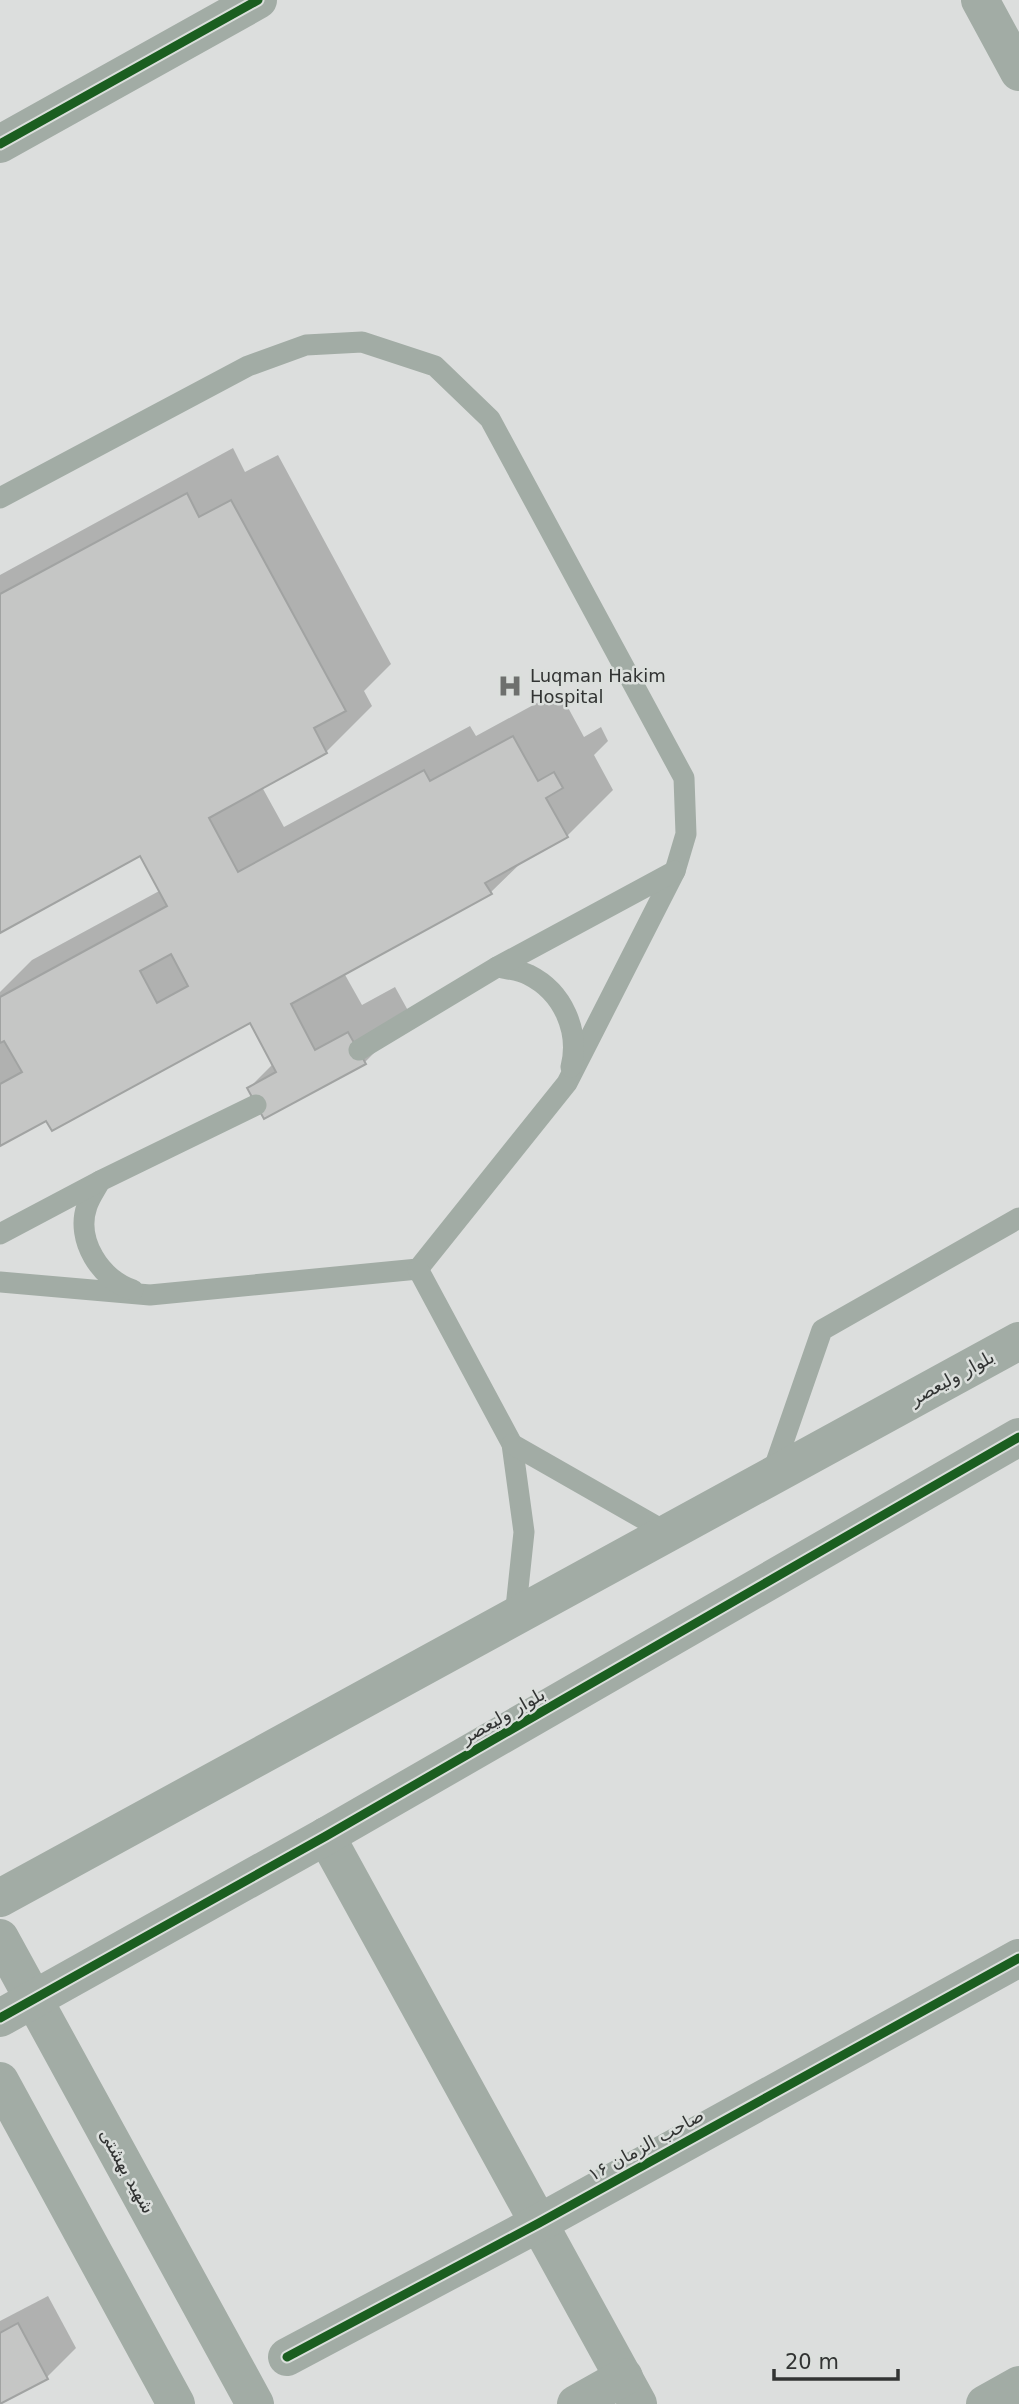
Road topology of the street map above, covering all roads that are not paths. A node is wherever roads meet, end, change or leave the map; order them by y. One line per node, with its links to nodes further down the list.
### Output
1 (258, 0): 4 (street)
2 (980, 0): 3 (street)
3 (1014, 50)
4 (0, 144)
5 (0, 498): 6 (lane)
6 (675, 871): 7 (lane); 9 (lane)
7 (497, 967): 8 (lane); 9 (lane)
8 (359, 1050)
9 (567, 1083): 14 (lane)
10 (256, 1105): 11 (lane)
11 (100, 1181): 13 (lane); 16 (lane)
12 (1019, 1218): 20 (lane)
13 (0, 1234)
14 (418, 1269): 16 (lane); 19 (lane)
15 (0, 1282): 16 (lane)
16 (150, 1295)
17 (1019, 1341): 20 (street, بلوار ولیعصر)
18 (1019, 1437): 23 (street, بلوار ولیعصر)
19 (512, 1444): 21 (lane); 22 (lane)
20 (771, 1477): 21 (street, بلوار ولیعصر)
21 (667, 1533): 22 (street, بلوار ولیعصر)
22 (515, 1617): 24 (street, بلوار ولیعصر)
23 (326, 1836): 27 (street, بلوار ولیعصر); 30 (street)
24 (0, 1899)
25 (0, 1938): 27 (street, شهید بهشتی)
26 (1019, 1958): 30 (street, صاحب الزمان ۱۶)
27 (33, 1999): 28 (street, بلوار ولیعصر); 35 (street, شهید بهشتی)
28 (0, 2018)
29 (0, 2081): 34 (street)
30 (539, 2222): 31 (street, صاحب الزمان ۱۶); 33 (street)
31 (287, 2357)
32 (1019, 2385): 37 (street)
33 (631, 2391): 36 (street)
34 (176, 2404)
35 (255, 2404)
36 (576, 2404)
37 (985, 2404)

